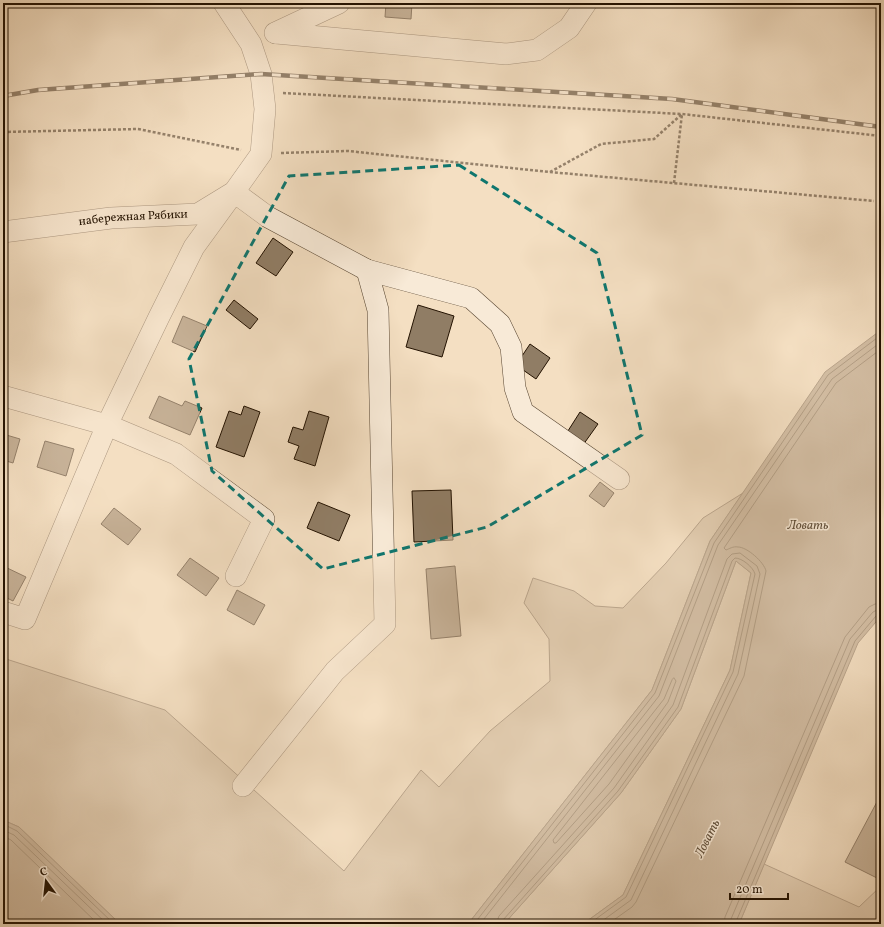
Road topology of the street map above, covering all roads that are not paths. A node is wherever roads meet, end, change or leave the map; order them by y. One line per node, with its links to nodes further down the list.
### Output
1 (224, 3): 5 (street)
2 (339, 3): 4 (street)
3 (586, 3): 4 (street)
4 (276, 33): 5 (street)
5 (251, 44): 6 (street, набережная Рябики)
6 (234, 192): 7 (street, набережная Рябики); 8 (street); 10 (street)
7 (3, 232)
8 (367, 270): 11 (street); 14 (street)
9 (3, 396): 10 (street)
10 (107, 425): 12 (street); 13 (street)
11 (619, 479)
12 (236, 576)
13 (3, 612)
14 (243, 786)

